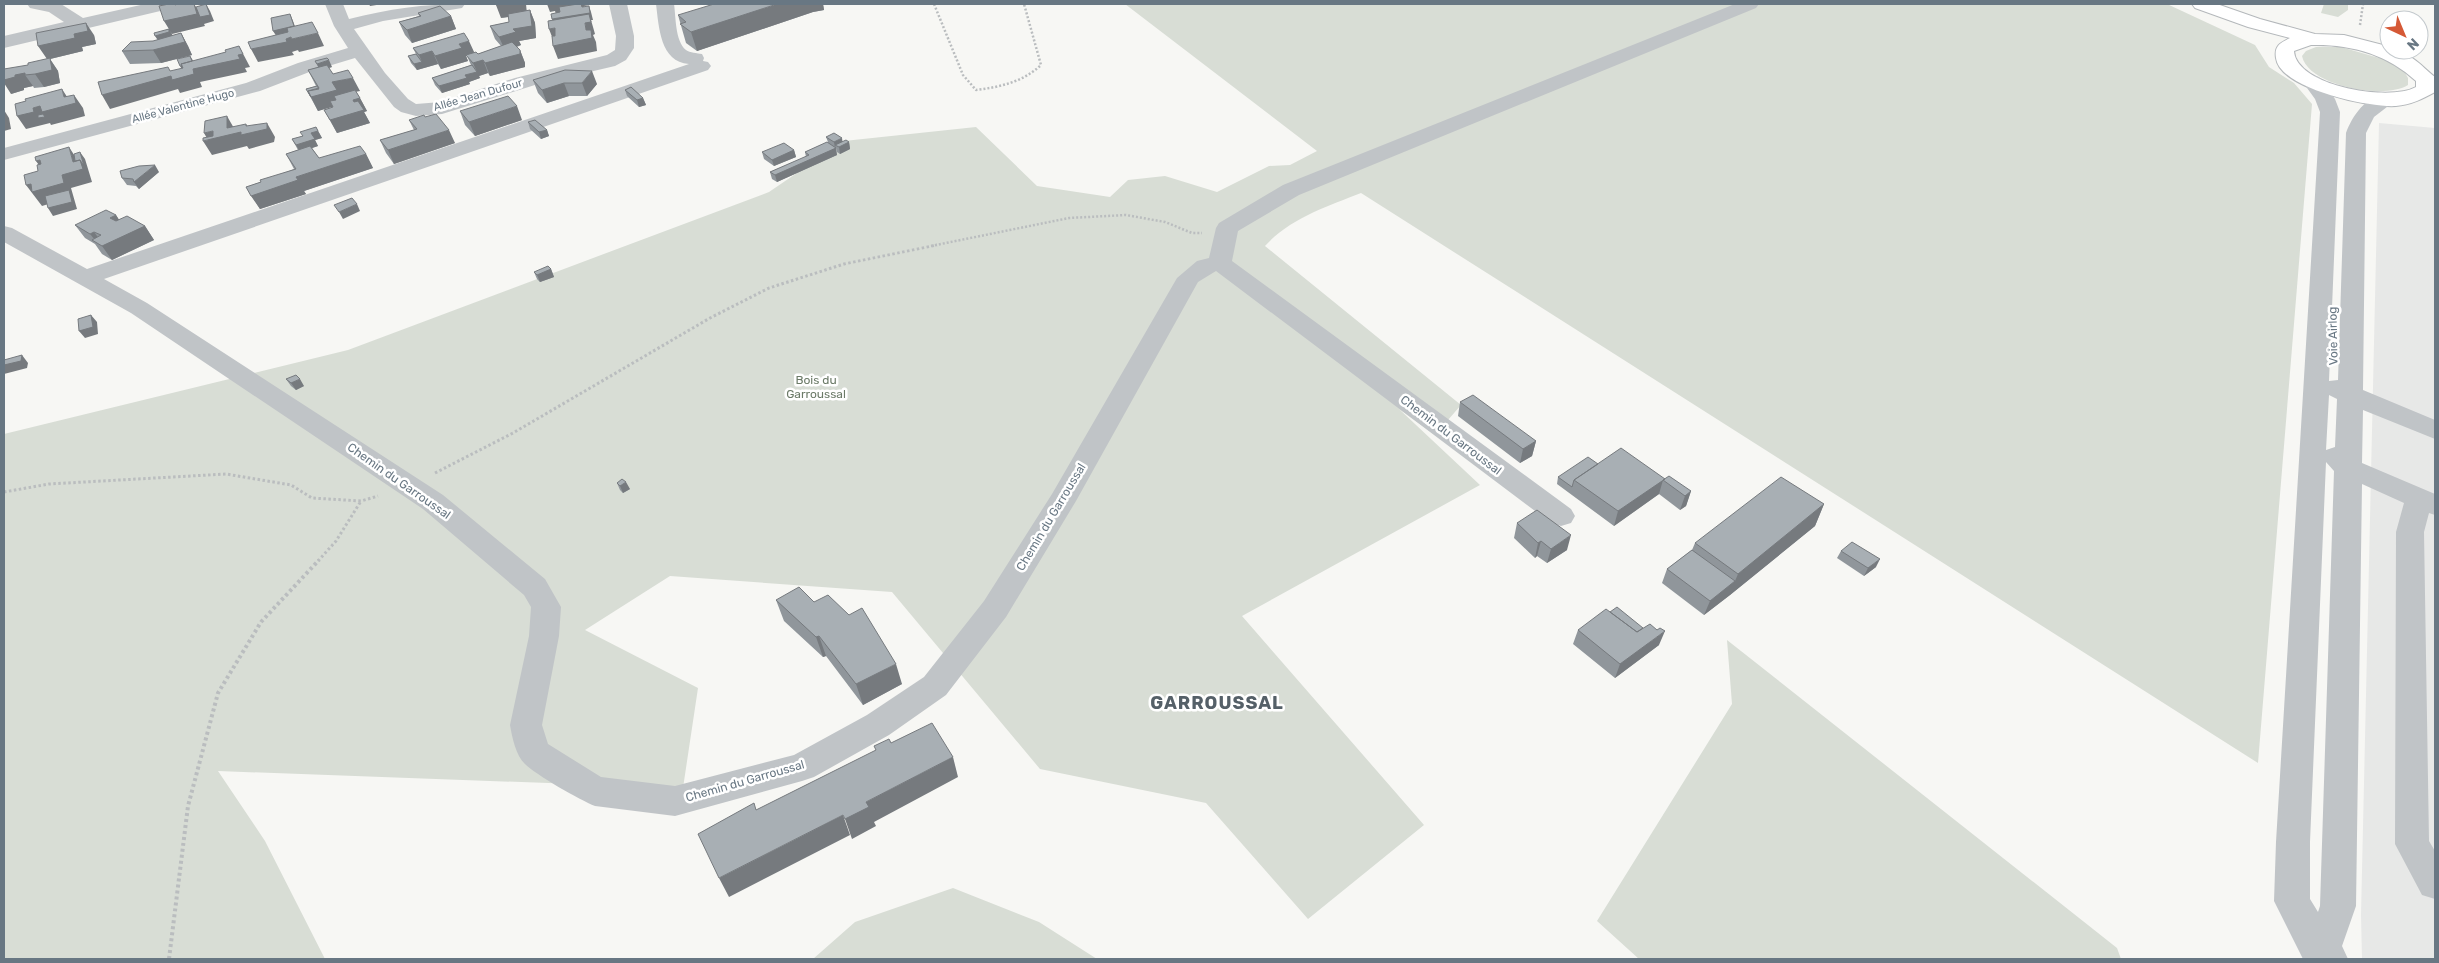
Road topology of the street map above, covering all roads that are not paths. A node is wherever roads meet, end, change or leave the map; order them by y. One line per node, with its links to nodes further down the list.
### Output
1 (36, 4): 12 (street)
2 (92, 4): 11 (street)
3 (167, 4): 11 (street)
4 (334, 4): 13 (street, Allée Jean Dufour)
5 (456, 4): 13 (street)
6 (618, 4): 16 (street, Allée Jean Dufour)
7 (664, 4): 26 (street)
8 (1750, 4): 24 (street)
9 (2188, 4): 17 (main road)
10 (2201, 4): 14 (main road)
11 (112, 16): 12 (street)
12 (79, 24): 15 (street)
13 (344, 26): 16 (street, Allée Jean Dufour)
14 (2313, 39): 17 (main road); 19 (main road)
15 (4, 42)
16 (359, 51): 22 (street, Allée Valentine Hugo)
17 (2283, 54): 18 (main road)
18 (2312, 82): 20 (main road); 25 (street)
19 (2431, 83): 20 (main road)
20 (2392, 100): 21 (main road); 28 (street)
21 (2435, 107)
22 (4, 154)
23 (4, 234): 26 (street, Chemin du Garroussal)
24 (1220, 263): 26 (street, Chemin du Garroussal); 32 (street, Chemin du Garroussal)
25 (2323, 267): 27 (street); 28 (street, Voie Airlog)
26 (84, 278)
27 (2316, 393): 30 (street); 34 (street)
28 (2350, 396): 29 (street); 30 (street)
29 (2435, 430)
30 (2347, 467): 31 (street); 34 (street)
31 (2430, 507): 33 (street)
32 (1561, 516)
33 (2435, 883)
34 (2324, 958)

